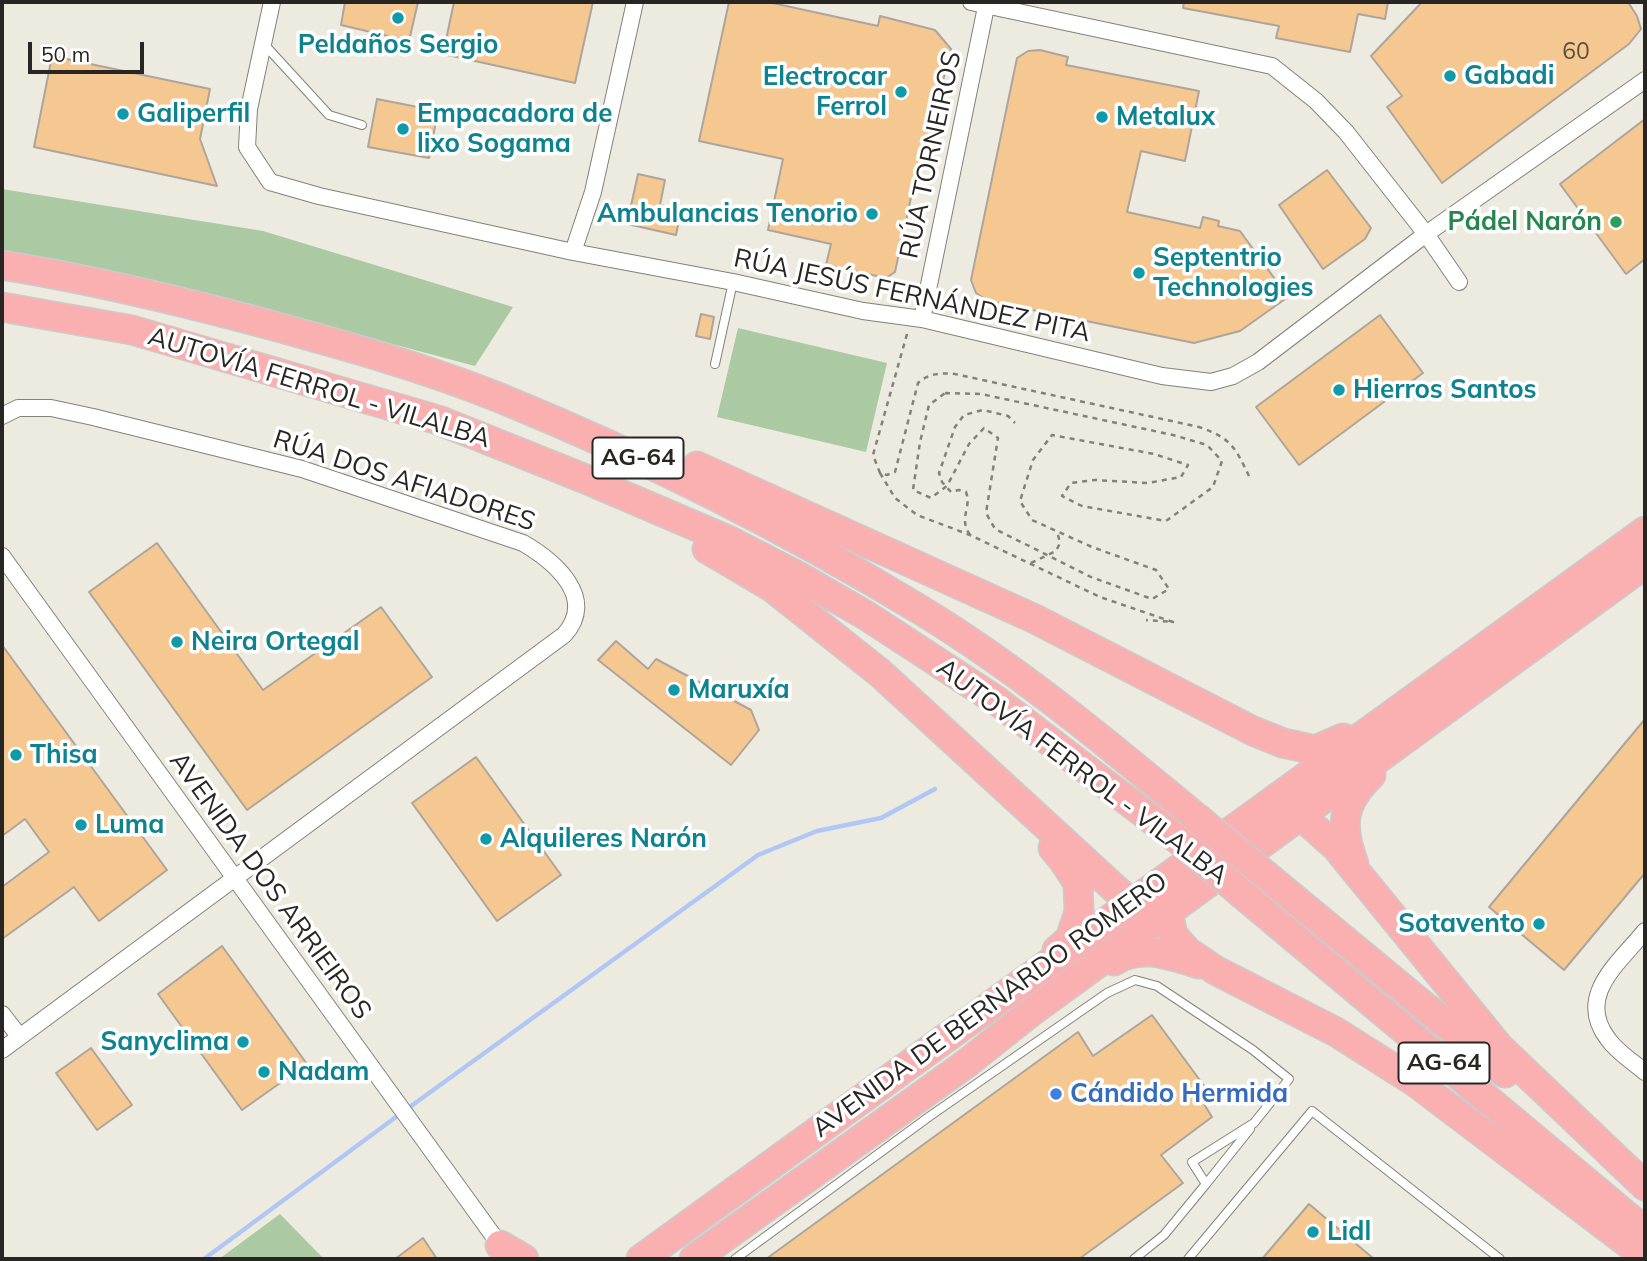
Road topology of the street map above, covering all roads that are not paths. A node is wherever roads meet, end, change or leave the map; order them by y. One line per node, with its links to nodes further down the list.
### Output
1 (272, 2): 4 (street, RÚA JESÚS FERNÁNDEZ PITA)
2 (635, 2): 8 (street)
3 (981, 3): 7 (street); 13 (street, RÚA TORNEIROS)
4 (263, 43): 6 (lane); 8 (street, RÚA JESÚS FERNÁNDEZ PITA)
5 (1645, 80): 7 (street, RÚA JESÚS FERNÁNDEZ PITA)
6 (362, 125)
7 (1426, 234): 11 (street); 13 (street, RÚA JESÚS FERNÁNDEZ PITA)
8 (573, 252): 10 (street, RÚA JESÚS FERNÁNDEZ PITA)
9 (2, 265): 15 (highway, AUTOVÍA FERROL - VILALBA / AG-64)
10 (733, 282): 13 (street, RÚA JESÚS FERNÁNDEZ PITA); 14 (lane)
11 (1460, 282)
12 (2, 307): 17 (highway, AUTOVÍA FERROL - VILALBA / AG-64)
13 (917, 318)
14 (715, 364)
15 (498, 397): 22 (highway); 41 (highway, AUTOVÍA FERROL - VILALBA / AG-64, bridge)
16 (2, 416): 28 (street, RÚA DOS AFIADORES)
17 (583, 478): 24 (highway); 42 (highway, AUTOVÍA FERROL - VILALBA / AG-64, bridge)
18 (1644, 541): 21 (highway, AVENIDA DE BERNARDO ROMERO)
19 (2, 556): 28 (street, AVENIDA DOS ARRIEIROS)
20 (1645, 564): 23 (highway, AVENIDA DE BERNARDO ROMERO)
21 (1398, 709): 22 (highway); 25 (highway, AVENIDA DE BERNARDO ROMERO)
22 (1253, 731): 25 (highway)
23 (1415, 732): 25 (highway, AVENIDA DE BERNARDO ROMERO); 26 (highway)
24 (954, 740): 29 (highway); 33 (highway)
25 (1282, 811): 26 (highway); 27 (highway, AVENIDA DE BERNARDO ROMERO); 30 (highway, AVENIDA DE BERNARDO ROMERO)
26 (1357, 870): 41 (highway)
27 (1173, 872): 29 (highway, AVENIDA DE BERNARDO ROMERO); 30 (highway)
28 (233, 879): 36 (street, RÚA DOS AFIADORES); 44 (street, AVENIDA DOS ARRIEIROS)
29 (1133, 901): 30 (highway); 33 (highway, AVENIDA DE BERNARDO ROMERO)
30 (1176, 904): 32 (highway); 34 (highway, AVENIDA DE BERNARDO ROMERO)
31 (1645, 931): 38 (street)
32 (1215, 970): 34 (highway); 45 (highway)
33 (1016, 986): 47 (highway, AVENIDA DE BERNARDO ROMERO)
34 (1031, 1012): 48 (highway, AVENIDA DE BERNARDO ROMERO)
35 (2, 1014): 36 (street)
36 (19, 1036): 37 (street, RÚA DOS AFIADORES)
37 (2, 1050)
38 (1645, 1072)
39 (1254, 1123): 40 (lane); 40 (lane); 49 (lane)
40 (1206, 1184): 43 (lane)
41 (1645, 1187)
42 (1645, 1231)
43 (1164, 1236): 50 (lane); 51 (lane)
44 (501, 1252): 46 (highway)
45 (1645, 1256)
46 (524, 1259)
47 (641, 1259)
48 (694, 1259)
49 (735, 1259)
50 (1134, 1259)
51 (1144, 1259)
52 (1188, 1259): 53 (lane)
53 (1500, 1259)

